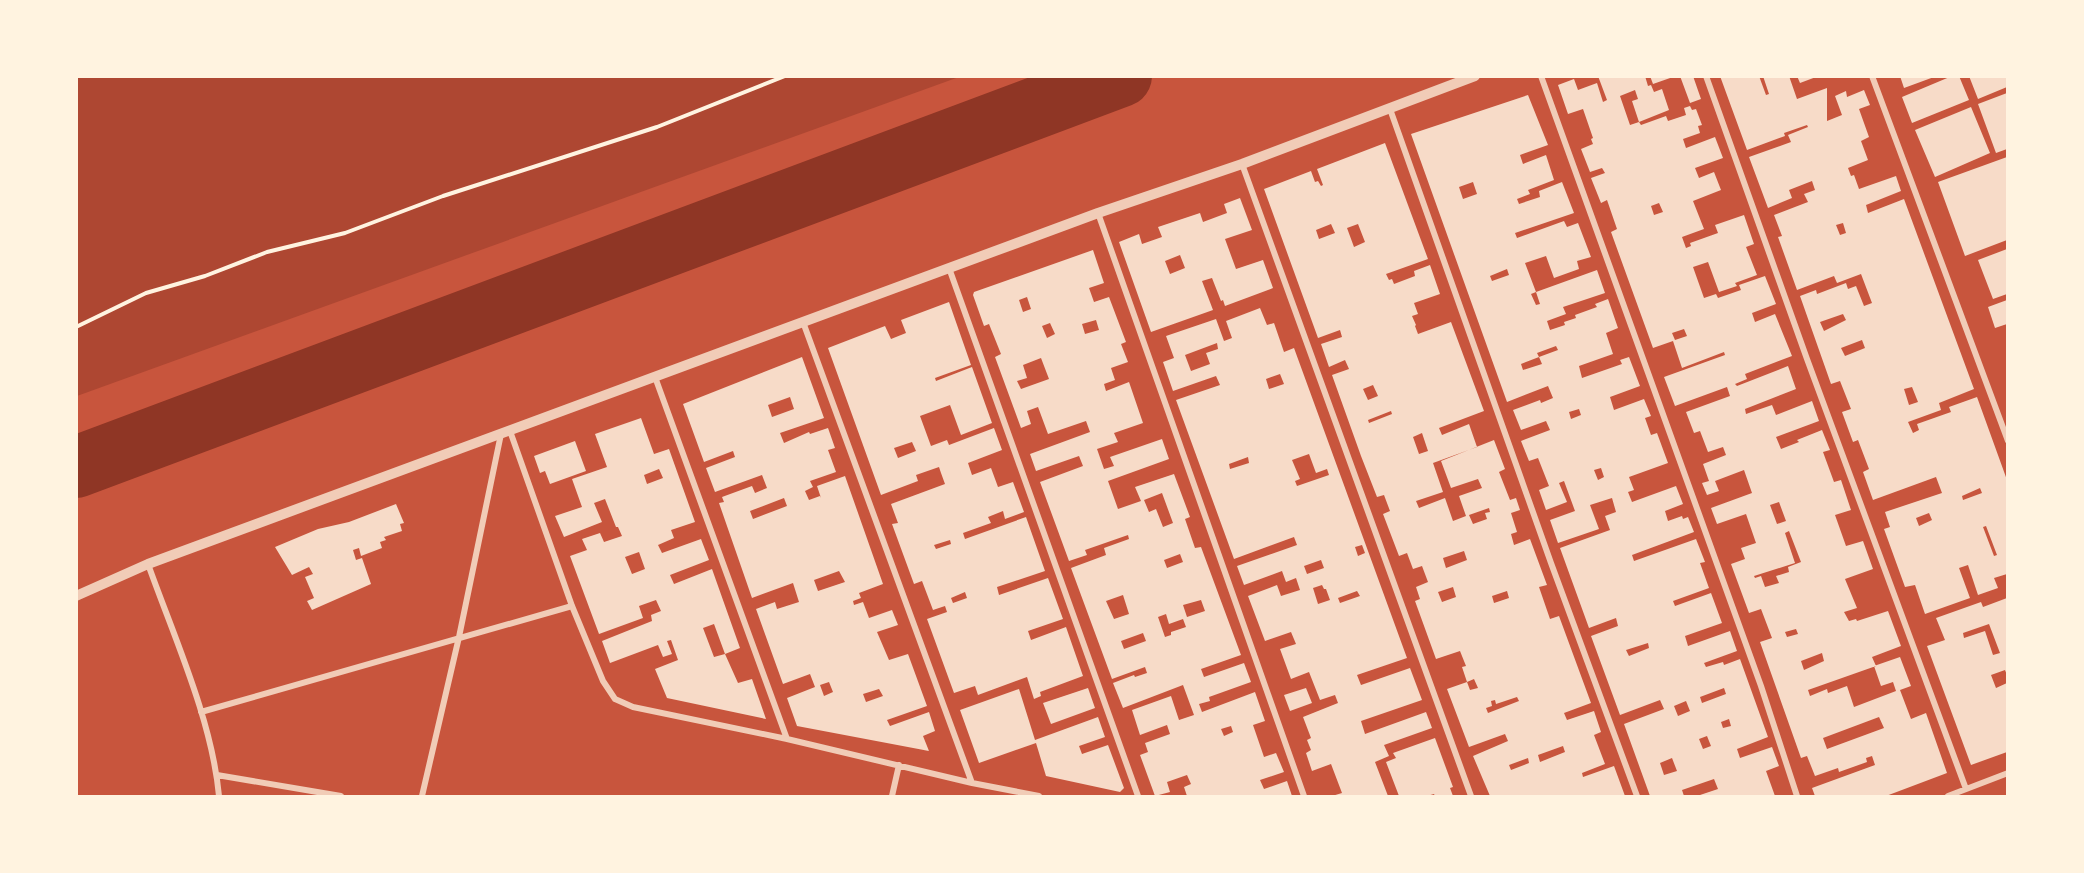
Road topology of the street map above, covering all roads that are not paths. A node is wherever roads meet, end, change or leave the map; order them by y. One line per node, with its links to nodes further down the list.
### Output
1 (1475, 76): 5 (street)
2 (1541, 76): 33 (street)
3 (1707, 76): 23 (street)
4 (1872, 76): 12 (street)
5 (1390, 110): 6 (street); 32 (street)
6 (1242, 165): 7 (street); 31 (street)
7 (1098, 213): 8 (street); 30 (street)
8 (949, 268): 9 (street); 29 (street)
9 (803, 322): 10 (street); 22 (street)
10 (655, 377): 11 (street); 18 (street)
11 (505, 432): 13 (street); 15 (street); 16 (street)
12 (2007, 441)
13 (148, 564): 14 (street); 17 (street)
14 (76, 596)
15 (572, 606): 16 (street); 18 (street)
16 (459, 637): 17 (street); 26 (street)
17 (201, 712): 21 (street)
18 (787, 739): 19 (street)
19 (899, 765): 22 (street); 27 (street)
20 (2007, 773): 23 (street)
21 (217, 775): 24 (street); 25 (street)
22 (972, 783): 28 (street)
23 (1966, 789): 34 (street)
24 (219, 796)
25 (341, 796)
26 (422, 796)
27 (892, 796)
28 (1039, 796)
29 (1138, 796)
30 (1304, 796)
31 (1471, 796)
32 (1637, 796)
33 (1797, 796)
34 (1948, 796)

